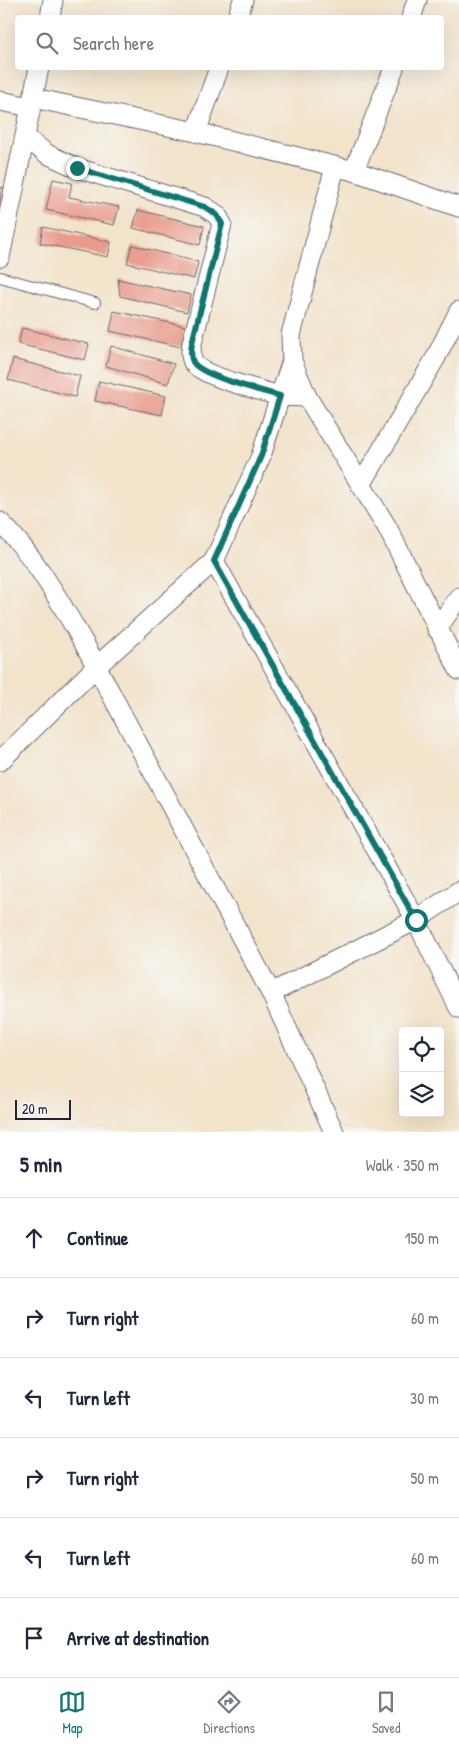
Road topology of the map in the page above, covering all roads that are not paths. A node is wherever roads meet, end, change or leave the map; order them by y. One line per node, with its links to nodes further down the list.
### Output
1 (53, 0): 4 (street)
2 (243, 0): 5 (street)
3 (417, 0): 6 (street)
4 (50, 15)
5 (238, 15)
6 (412, 15)
7 (39, 70): 11 (street)
8 (218, 70): 12 (street)
9 (393, 70): 15 (street)
10 (0, 101): 11 (street)
11 (32, 102): 12 (street); 13 (street)
12 (196, 132): 14 (street)
13 (25, 137): 17 (street); 22 (street)
14 (335, 167): 15 (street); 21 (street)
15 (354, 171): 16 (street)
16 (459, 207)
17 (0, 256)
18 (0, 277): 19 (lane)
19 (95, 303)
20 (459, 311): 24 (street)
21 (292, 361): 22 (street); 23 (street)
22 (280, 396): 23 (street); 26 (street)
23 (307, 397): 24 (street)
24 (361, 484): 28 (street)
25 (0, 522): 29 (street)
26 (214, 561): 29 (street); 33 (street)
27 (459, 597): 28 (street)
28 (437, 629): 30 (street)
29 (96, 668): 31 (street); 34 (street)
30 (459, 670)
31 (0, 761)
32 (459, 891): 33 (street)
33 (416, 920): 34 (street); 35 (street)
34 (271, 993): 36 (street)
35 (459, 1008)
36 (334, 1132)

